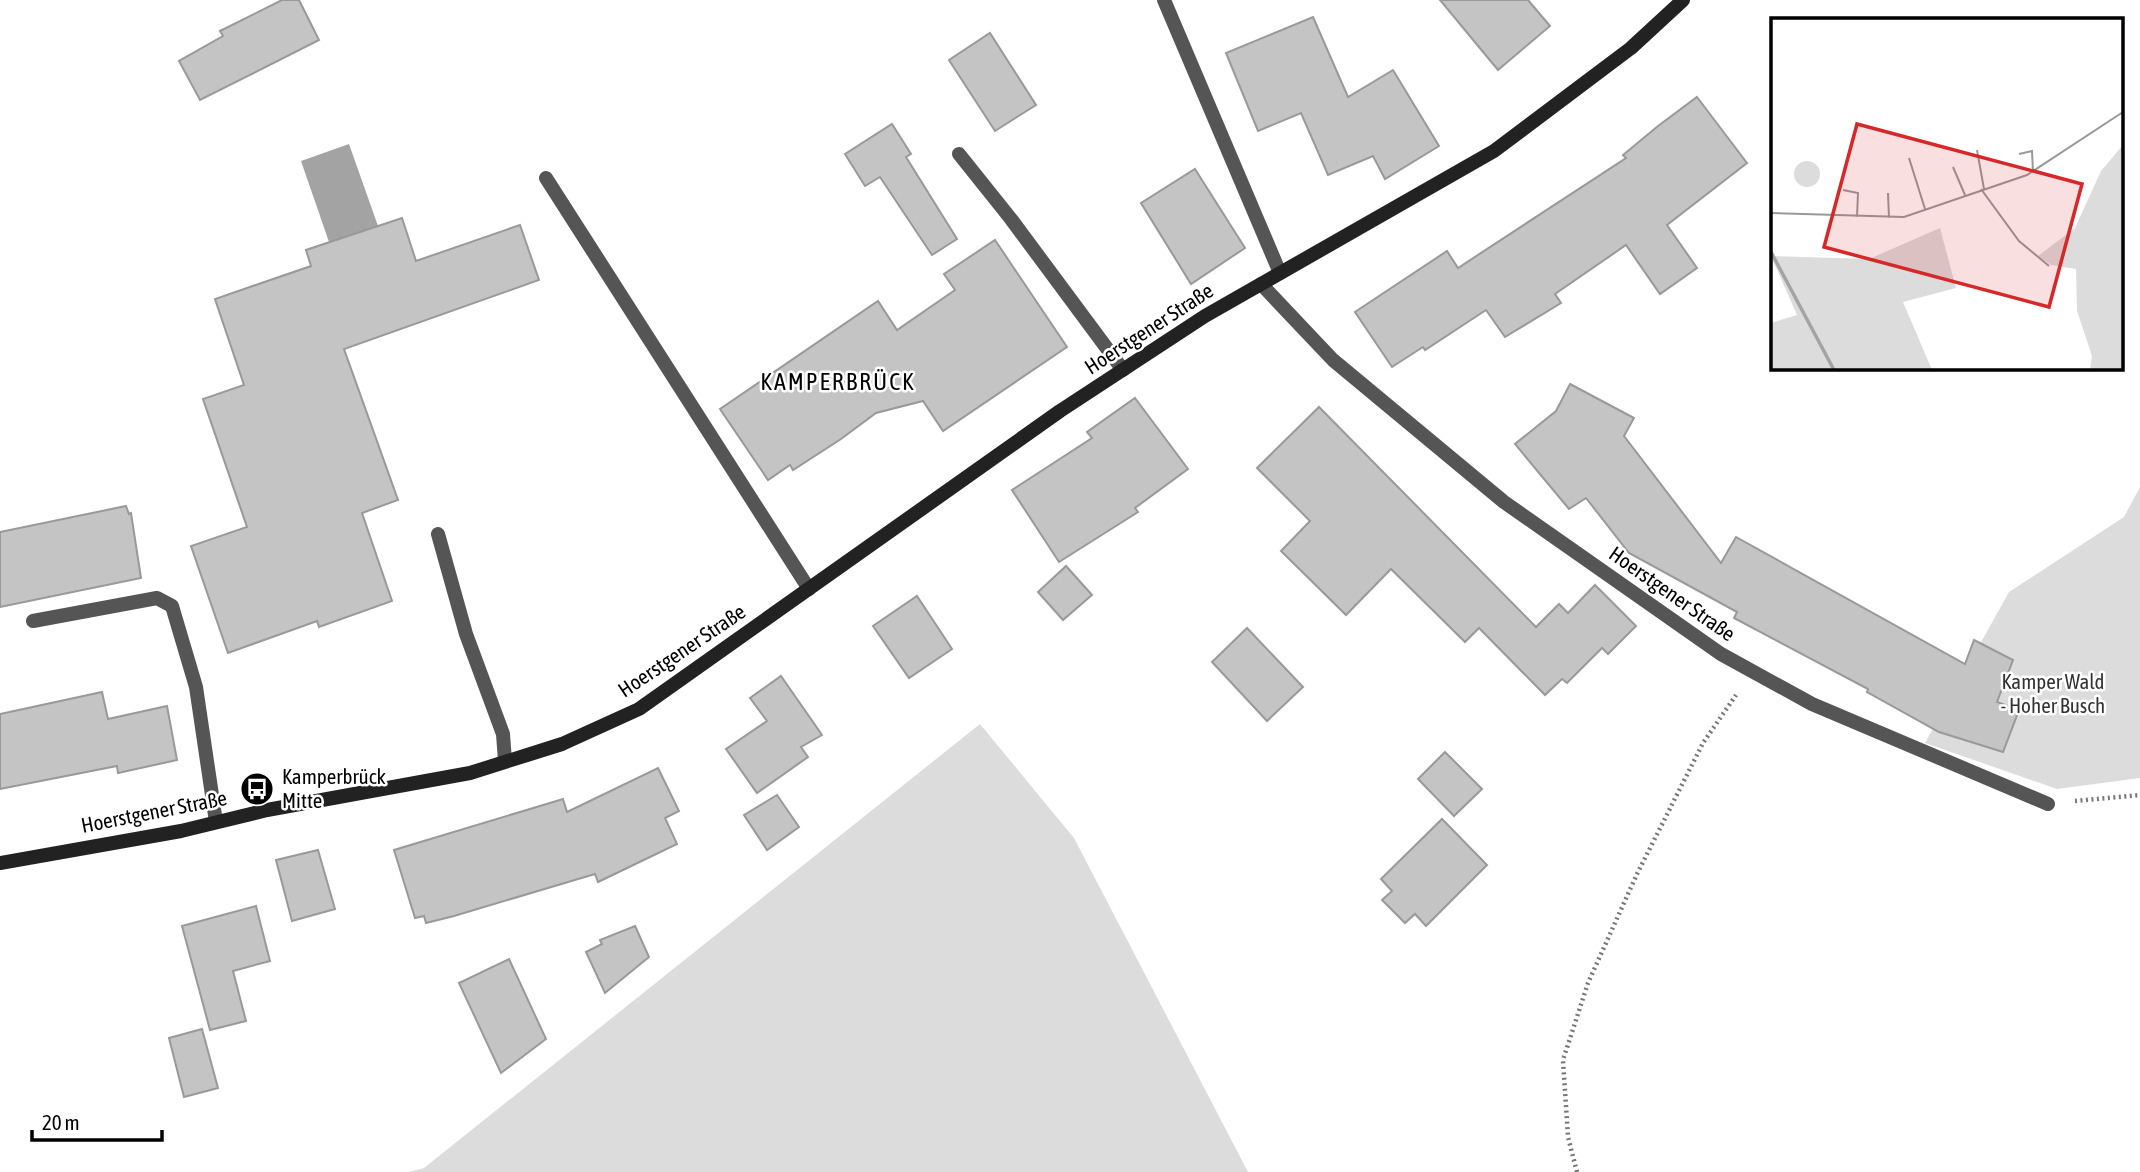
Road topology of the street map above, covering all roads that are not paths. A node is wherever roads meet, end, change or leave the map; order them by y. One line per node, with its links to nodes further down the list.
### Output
1 (1164, 0): 5 (lane)
2 (1681, 1): 5 (main road, Hoerstgener Straße)
3 (959, 154): 7 (lane)
4 (546, 178): 9 (lane)
5 (1280, 273): 6 (main road, Hoerstgener Straße)
6 (1261, 284): 7 (main road, Hoerstgener Straße); 12 (lane, Hoerstgener Straße)
7 (1123, 370): 9 (main road, Hoerstgener Straße)
8 (438, 534): 11 (lane)
9 (809, 589): 11 (main road, Hoerstgener Straße)
10 (33, 621): 13 (lane)
11 (505, 761): 13 (main road, Hoerstgener Straße)
12 (2048, 804)
13 (216, 822): 14 (main road, Hoerstgener Straße)
14 (0, 863)

